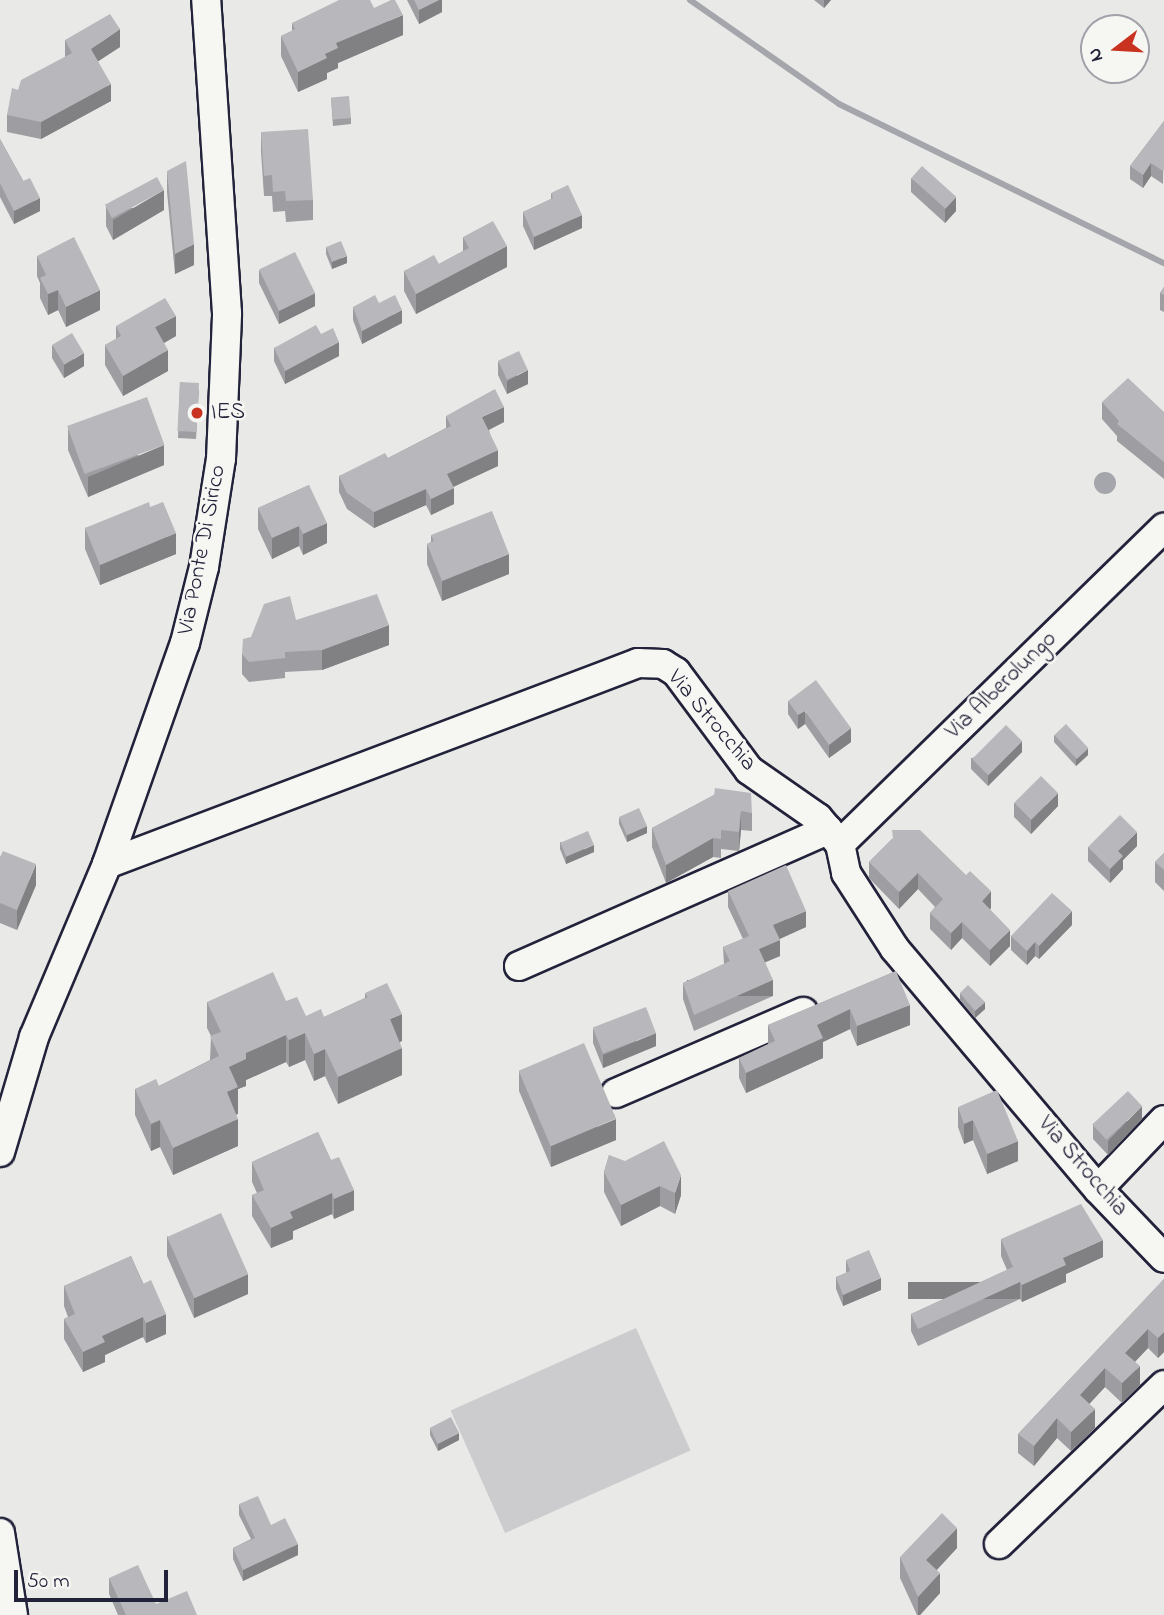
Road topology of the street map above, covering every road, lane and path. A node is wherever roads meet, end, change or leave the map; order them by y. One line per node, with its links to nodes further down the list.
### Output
1 (206, 0): 4 (street, Via Ponte Di Sirico)
2 (1164, 528): 3 (street, Via Alberolungo)
3 (834, 837): 4 (street, Via Strocchia); 5 (street); 10 (street, Via Strocchia)
4 (107, 864): 9 (street, Via Ponte Di Sirico)
5 (519, 966)
6 (834, 999): 7 (street)
7 (616, 1093)
8 (1164, 1120): 10 (street)
9 (0, 1152)
10 (1098, 1189): 11 (street, Via Strocchia)
11 (1164, 1258)
12 (1164, 1385): 14 (street)
13 (0, 1533): 15 (street)
14 (999, 1544)
15 (13, 1615)

